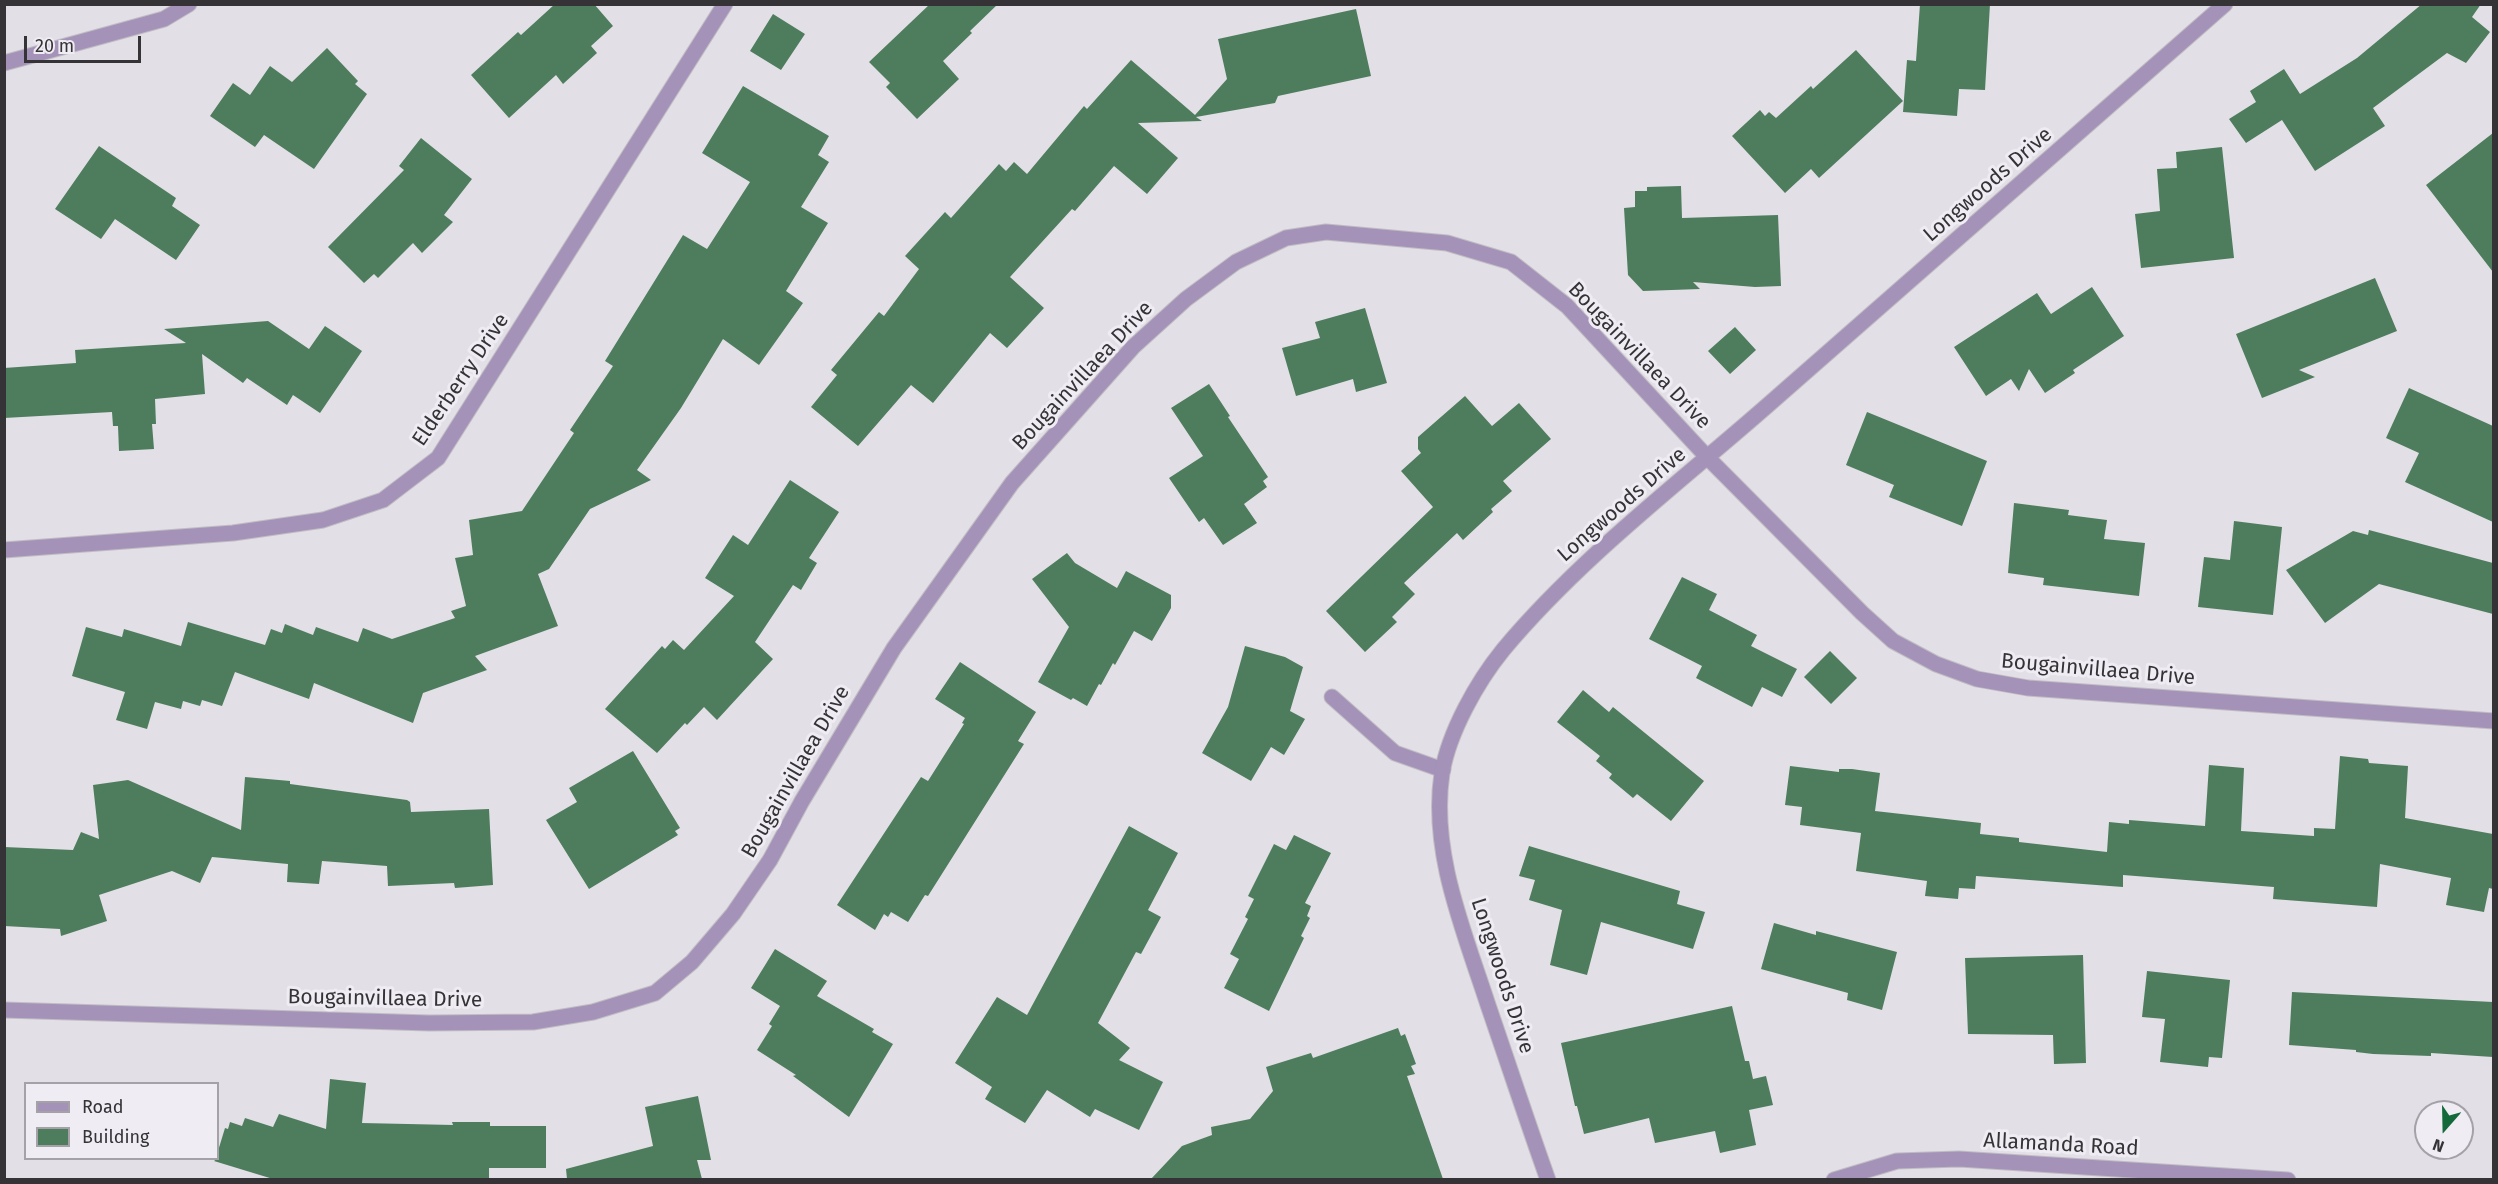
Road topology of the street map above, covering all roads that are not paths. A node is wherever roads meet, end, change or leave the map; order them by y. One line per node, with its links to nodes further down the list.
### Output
1 (189, 4): 4 (street)
2 (725, 4): 6 (street, Elderberry Drive)
3 (2225, 4): 5 (street, Longwoods Drive)
4 (4, 63)
5 (1708, 458): 8 (street, Bougainvillaea Drive); 9 (street, Longwoods Drive); 10 (street, Bougainvillaea Drive)
6 (4, 549)
7 (1332, 697): 9 (street)
8 (2493, 721)
9 (1443, 770): 11 (street, Longwoods Drive)
10 (4, 1010)
11 (1548, 1179)
12 (1834, 1179): 13 (street, Allamanda Road)
13 (2288, 1179)

